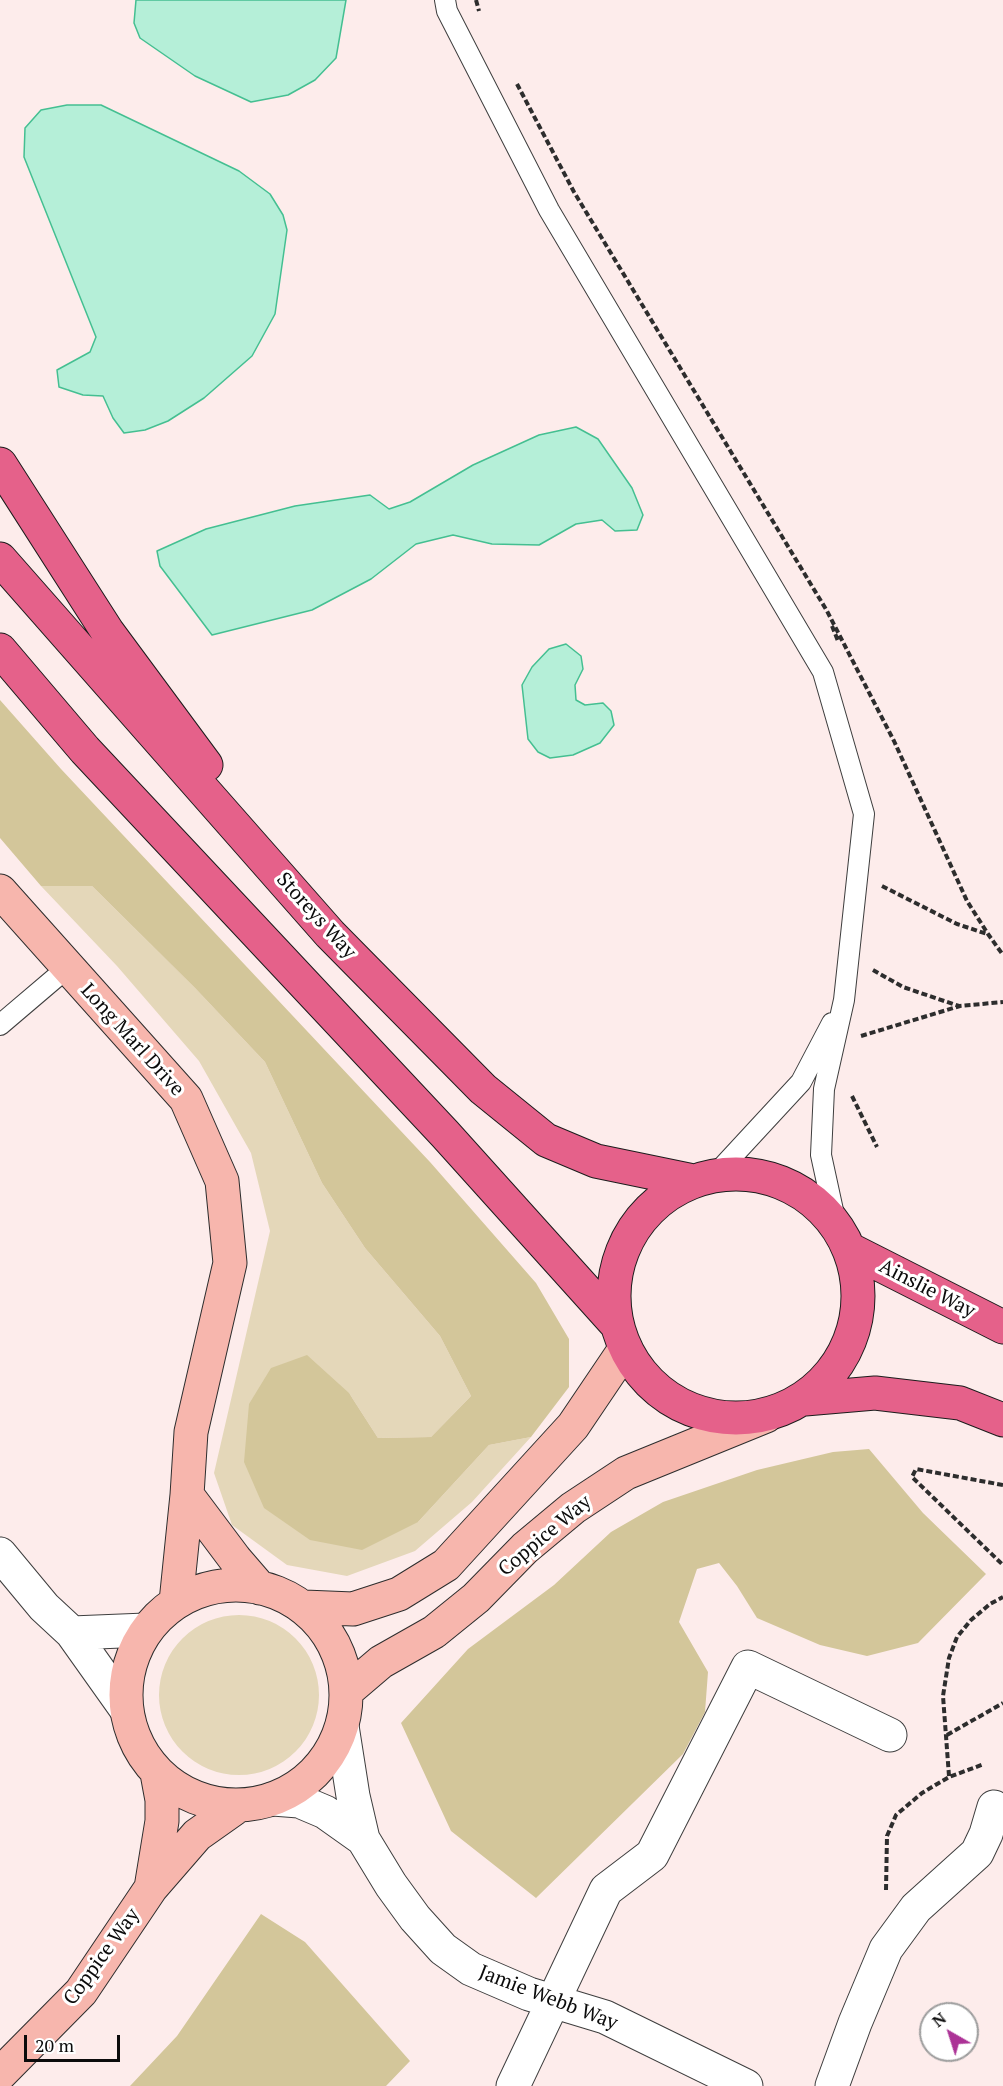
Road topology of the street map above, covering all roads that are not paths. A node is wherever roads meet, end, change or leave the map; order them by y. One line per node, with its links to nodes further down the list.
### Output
1 (445, 0): 8 (lane)
2 (0, 464): 6 (highway)
3 (0, 559): 6 (highway, Storeys Way)
4 (0, 650): 13 (highway)
5 (0, 891): 7 (street, Long Marl Drive)
6 (330, 934): 10 (highway, Storeys Way)
7 (67, 968): 9 (lane); 17 (street, Long Marl Drive)
8 (844, 1000): 10 (lane); 11 (lane)
9 (0, 1025)
10 (704, 1178): 11 (highway, Storeys Way); 13 (highway)
11 (843, 1237): 12 (highway, Ainslie Way); 14 (highway)
12 (1003, 1327)
13 (621, 1337): 15 (highway); 21 (street)
14 (805, 1399): 15 (highway); 16 (highway)
15 (766, 1416): 24 (street, Coppice Way)
16 (1003, 1420)
17 (187, 1495): 19 (street); 20 (street, Long Marl Drive)
18 (0, 1554): 23 (street)
19 (260, 1588): 20 (street); 21 (street)
20 (176, 1602): 22 (street)
21 (304, 1607): 24 (street)
22 (146, 1629): 23 (street); 25 (street)
23 (72, 1633): 25 (street)
24 (347, 1692): 26 (street)
25 (126, 1709): 28 (street)
26 (342, 1726): 29 (street); 32 (street, Jamie Webb Way)
27 (890, 1735): 34 (street)
28 (157, 1773): 30 (street); 33 (street, Coppice Way)
29 (273, 1799): 30 (street); 32 (street, Jamie Webb Way)
30 (238, 1806): 33 (street, Coppice Way)
31 (994, 1807): 38 (street)
32 (363, 1839): 34 (street, Jamie Webb Way)
33 (151, 1888): 35 (street, Coppice Way)
34 (553, 2002): 36 (street); 37 (street, Jamie Webb Way)
35 (0, 2074)
36 (513, 2086)
37 (746, 2086)
38 (832, 2086)

